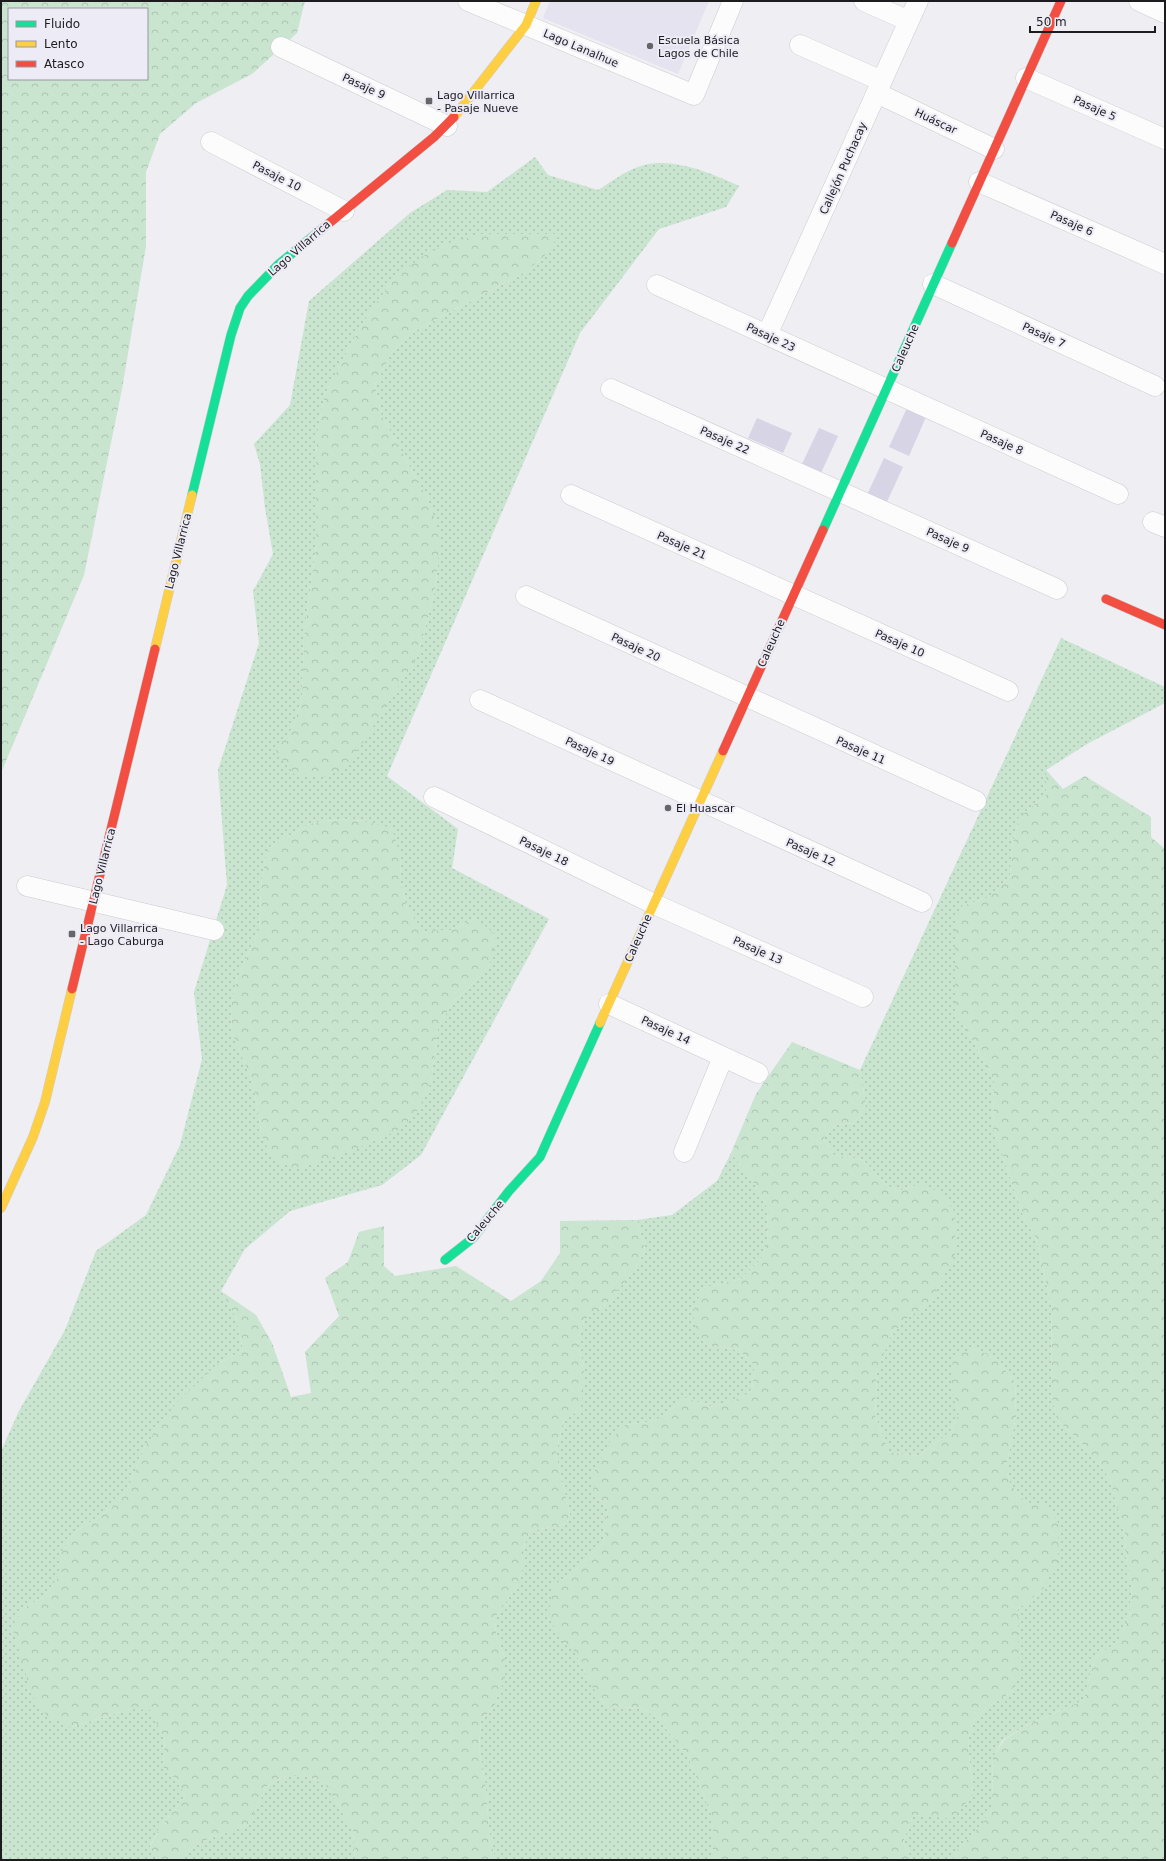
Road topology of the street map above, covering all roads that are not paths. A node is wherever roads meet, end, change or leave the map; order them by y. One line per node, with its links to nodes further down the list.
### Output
1 (468, 1): 10 (street, Lago Lanalhue)
2 (536, 1): 10 (street, Lago Villarrica)
3 (733, 1): 10 (street, Lago Lanalhue)
4 (864, 1): 9 (street)
5 (918, 1): 9 (street, Callejón Puchacay)
6 (1061, 1): 13 (street, Caleuche)
7 (1139, 1): 8 (street)
8 (1165, 13)
9 (909, 21): 14 (street, Callejón Puchacay)
10 (526, 25): 15 (street, Lago Villarrica)
11 (800, 44): 14 (street, Huáscar)
12 (281, 47): 15 (street, Pasaje 9)
13 (1026, 78): 16 (street, Pasaje 5); 18 (street, Caleuche)
14 (879, 87): 18 (street, Huáscar); 24 (street, Callejón Puchacay)
15 (447, 126): 20 (street, Lago Villarrica)
16 (1165, 139)
17 (211, 142): 20 (street, Pasaje 10)
18 (994, 148): 19 (street, Caleuche)
19 (979, 182): 21 (street, Pasaje 6); 22 (street, Caleuche)
20 (344, 211): 43 (street, Lago Villarrica)
21 (1165, 264)
22 (933, 284): 25 (street, Pasaje 7); 27 (street, Caleuche)
23 (657, 285): 24 (street, Pasaje 23)
24 (767, 335): 27 (street, Pasaje 23)
25 (1155, 386)
26 (611, 389): 28 (street, Pasaje 22)
27 (886, 389): 28 (street, Caleuche); 30 (street, Pasaje 8)
28 (840, 492): 31 (street, Pasaje 9); 33 (street, Caleuche)
29 (571, 494): 33 (street, Pasaje 21)
30 (1118, 494)
31 (1057, 589)
32 (526, 596): 37 (street, Pasaje 20)
33 (793, 596): 36 (street, Pasaje 10); 37 (street, Caleuche)
34 (1106, 599): 35 (street)
35 (1165, 625)
36 (1008, 691)
37 (747, 698): 40 (street, Pasaje 11); 41 (street, Caleuche)
38 (480, 700): 41 (street, Pasaje 19)
39 (434, 797): 45 (street, Pasaje 18)
40 (976, 801)
41 (700, 802): 44 (street, Pasaje 12); 45 (street, Caleuche)
42 (27, 886): 43 (street)
43 (93, 902): 46 (street); 52 (street, Lago Villarrica)
44 (922, 902)
45 (654, 904): 47 (street, Pasaje 13); 48 (street, Caleuche)
46 (214, 930)
47 (863, 997)
48 (609, 1004): 49 (street, Pasaje 14); 53 (street, Caleuche)
49 (723, 1057): 50 (street, Pasaje 14); 51 (street)
50 (758, 1072)
51 (684, 1152)
52 (1, 1208)
53 (445, 1260)

